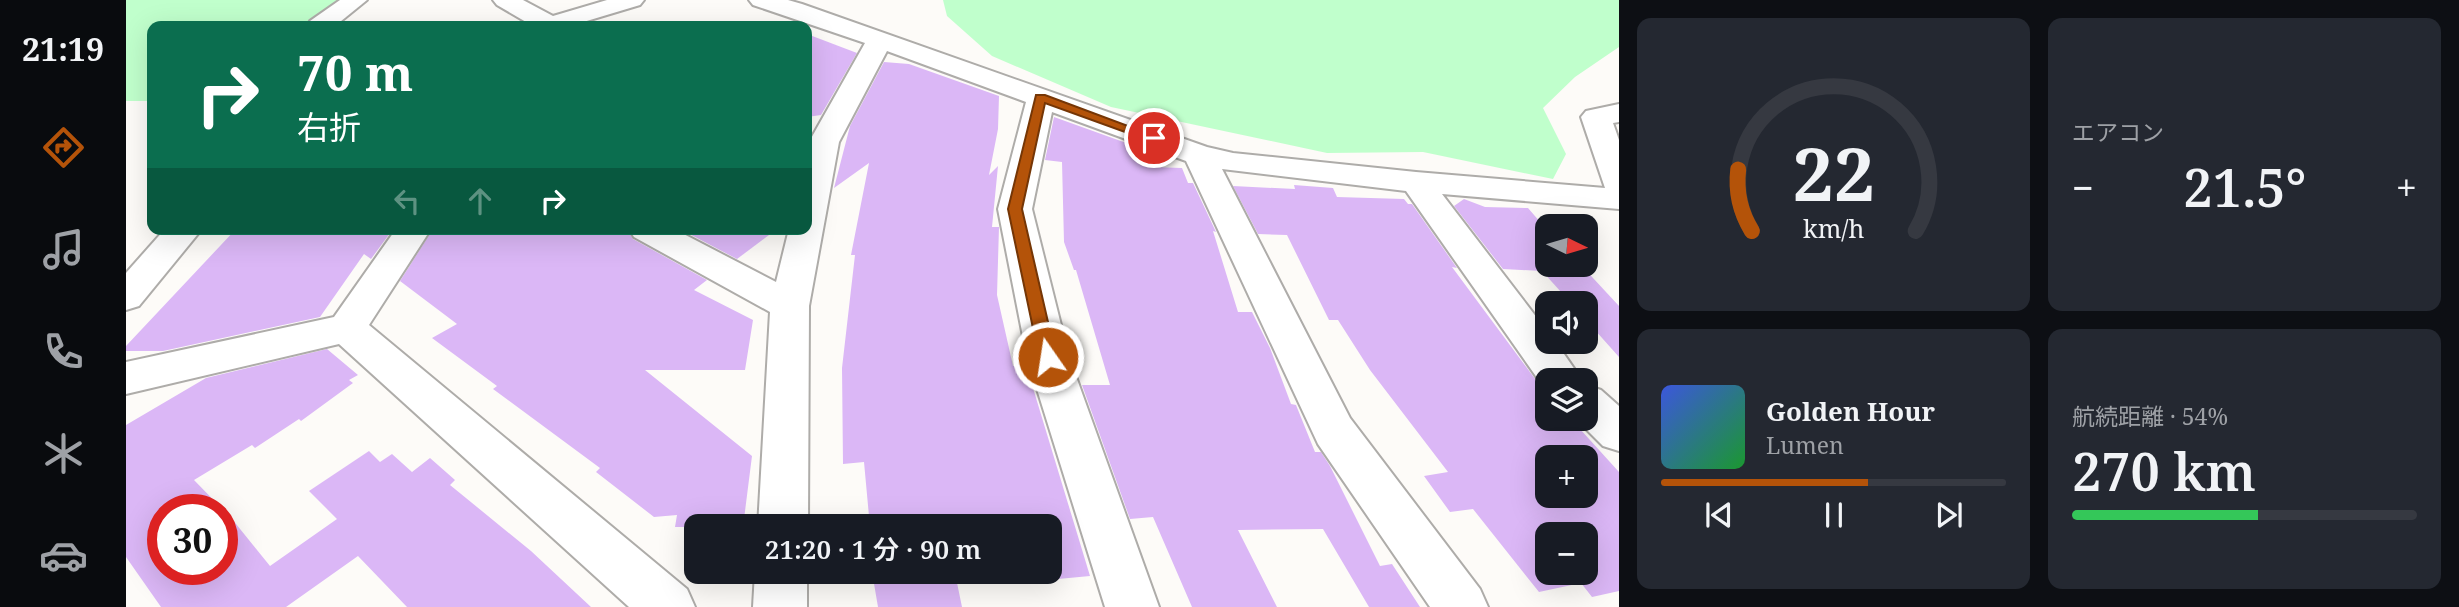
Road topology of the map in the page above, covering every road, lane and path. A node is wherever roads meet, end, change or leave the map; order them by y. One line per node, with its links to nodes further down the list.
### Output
1 (505, 0): 6 (street)
2 (632, 0): 7 (street)
3 (761, 0): 8 (street)
4 (357, 3): 5 (street)
5 (327, 21)
6 (541, 21)
7 (565, 21)
8 (880, 40): 9 (street); 11 (street)
9 (1041, 97): 12 (street); 32 (street)
10 (1619, 113): 15 (street)
11 (816, 138): 13 (street)
12 (1199, 155): 14 (street); 33 (street)
13 (812, 174)
14 (1416, 182): 16 (street); 24 (street)
15 (1619, 184)
16 (1619, 199)
17 (180, 235): 21 (street)
18 (410, 235): 23 (street)
19 (657, 235): 22 (street)
20 (805, 235): 22 (street)
21 (126, 297)
22 (790, 306): 28 (street)
23 (347, 328): 25 (street); 30 (street)
24 (1552, 368)
25 (126, 378)
26 (1598, 413): 27 (street)
27 (1619, 433)
28 (783, 514)
29 (781, 584): 31 (street)
30 (668, 607)
31 (780, 607)
32 (1132, 607)
33 (1461, 607)

